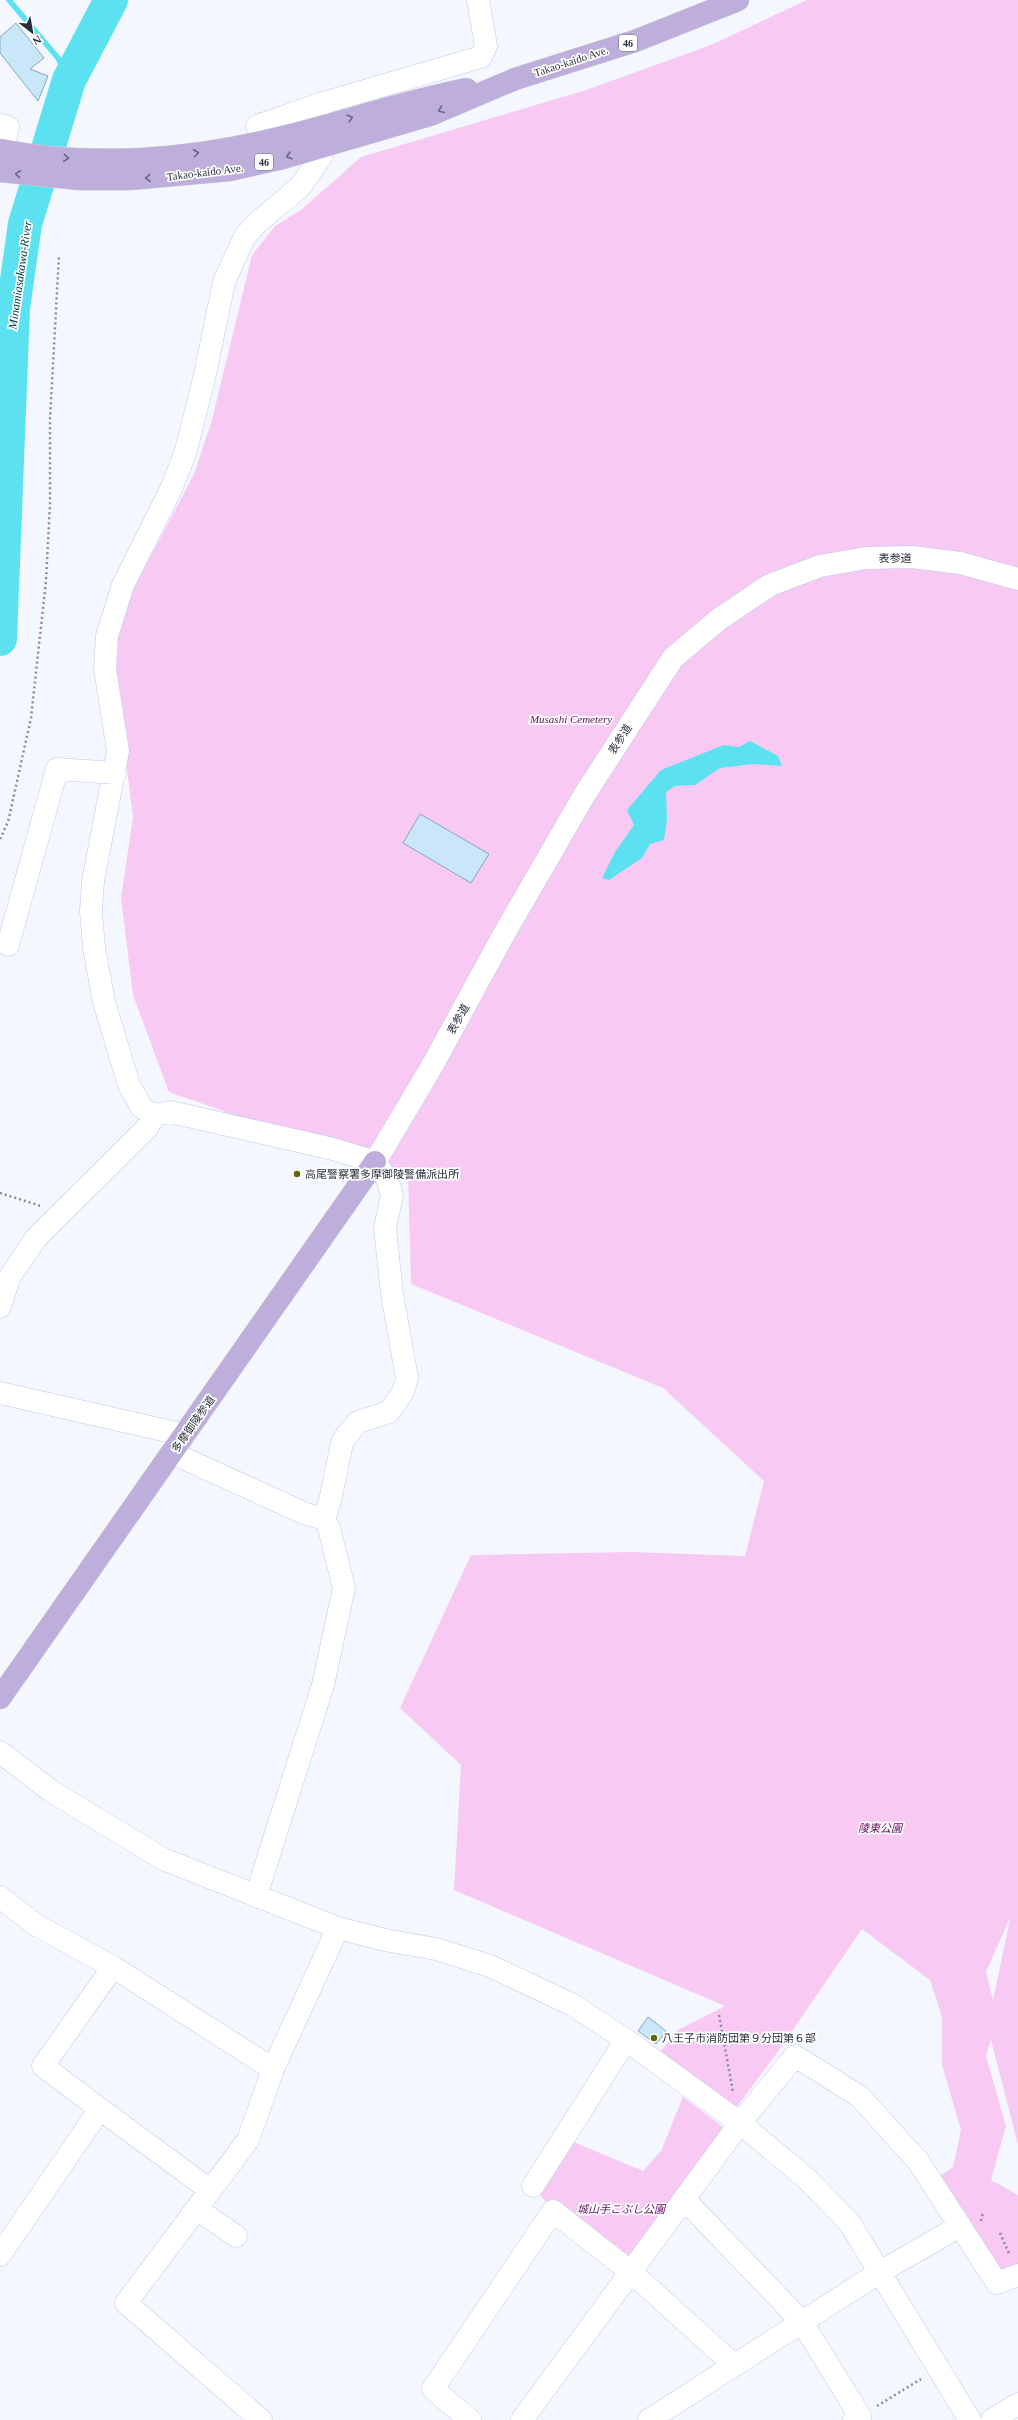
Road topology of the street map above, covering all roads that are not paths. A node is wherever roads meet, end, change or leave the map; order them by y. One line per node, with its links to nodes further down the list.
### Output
1 (478, 0): 4 (street)
2 (738, 0): 3 (main road, Takao-kaido Ave. / 46)
3 (515, 79): 7 (main road, Takao-kaido Ave. / 46, one-way to 3, bridge); 9 (main road, Takao-kaido Ave. / 46, one-way to 9, bridge)
4 (323, 102): 6 (street); 11 (street)
5 (0, 125): 8 (street)
6 (257, 126)
7 (0, 150)
8 (0, 162)
9 (0, 171)
10 (1018, 579): 14 (street, 表参道)
11 (115, 773): 12 (street); 13 (street)
12 (8, 945)
13 (154, 1115): 14 (street); 15 (street)
14 (379, 1155): 17 (main road, 多摩御陵参道); 19 (street)
15 (0, 1307)
16 (0, 1393): 17 (street)
17 (185, 1435): 18 (main road, 多摩御陵参道)
18 (172, 1453): 19 (street); 20 (main road, 多摩御陵参道)
19 (324, 1519): 22 (street)
20 (0, 1698)
21 (0, 1752): 22 (street)
22 (256, 1896): 24 (street)
23 (0, 1897): 25 (street)
24 (338, 1928): 26 (street); 27 (street)
25 (113, 1967): 27 (street); 28 (street)
26 (626, 2040): 29 (street); 30 (street)
27 (272, 2069): 31 (street)
28 (100, 2109): 31 (street); 36 (street)
29 (740, 2123): 32 (street); 34 (street); 39 (street)
30 (533, 2186)
31 (210, 2190): 33 (street)
32 (684, 2199): 38 (street); 40 (street)
33 (197, 2209): 35 (street); 44 (street)
34 (960, 2226): 37 (street); 39 (street)
35 (236, 2236)
36 (0, 2255)
37 (1016, 2268)
38 (631, 2272): 41 (street); 45 (street); 46 (street)
39 (880, 2272): 40 (street); 48 (street)
40 (802, 2322): 41 (street); 43 (street)
41 (734, 2366): 47 (street)
42 (1018, 2404): 49 (street)
43 (857, 2418)
44 (261, 2420)
45 (470, 2420)
46 (522, 2420)
47 (649, 2420)
48 (970, 2420)
49 (992, 2420)

